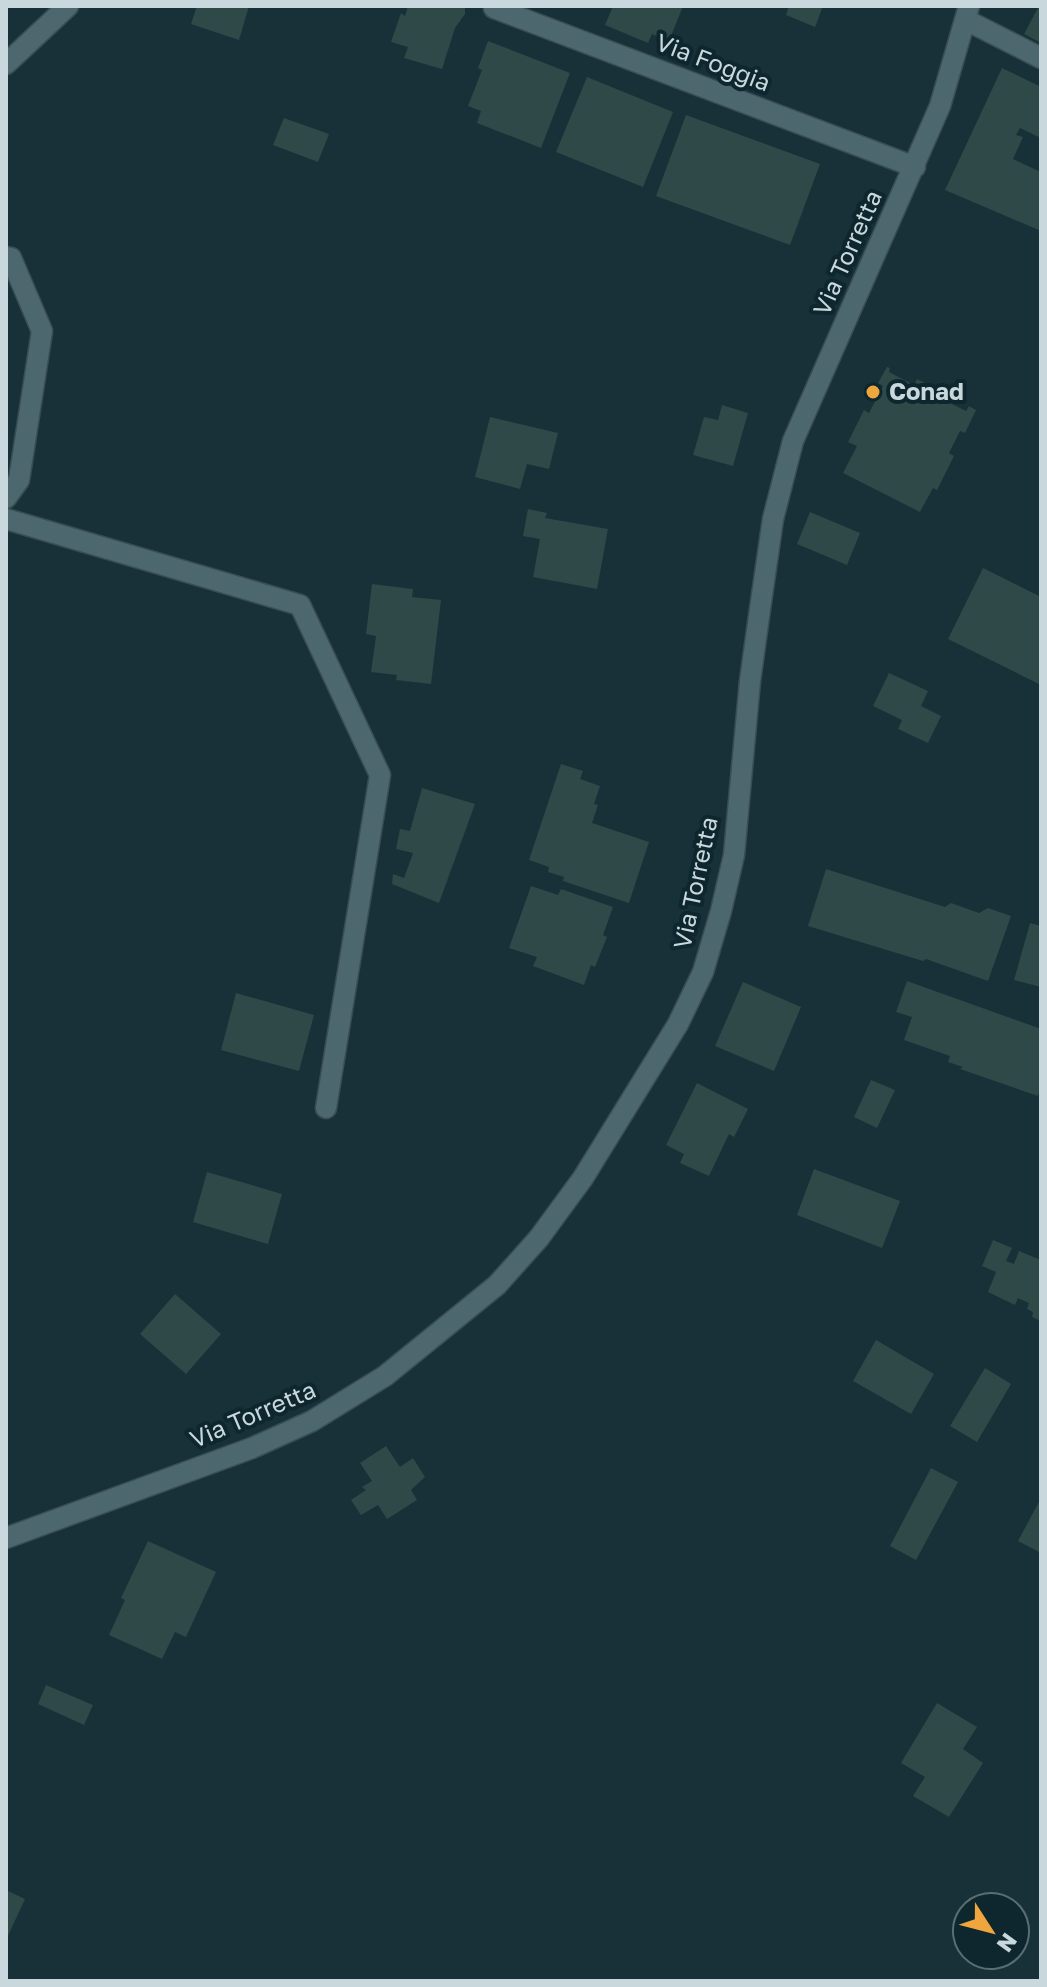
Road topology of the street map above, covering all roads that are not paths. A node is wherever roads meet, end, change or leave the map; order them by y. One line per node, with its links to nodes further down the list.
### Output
1 (68, 6): 5 (street)
2 (494, 8): 6 (street, Via Foggia)
3 (968, 13): 4 (street); 6 (street, Via Torretta)
4 (1041, 58)
5 (6, 64)
6 (915, 167): 11 (street, Via Torretta)
7 (6, 257): 8 (street)
8 (6, 498)
9 (6, 519): 10 (street)
10 (326, 1108)
11 (6, 1538)

